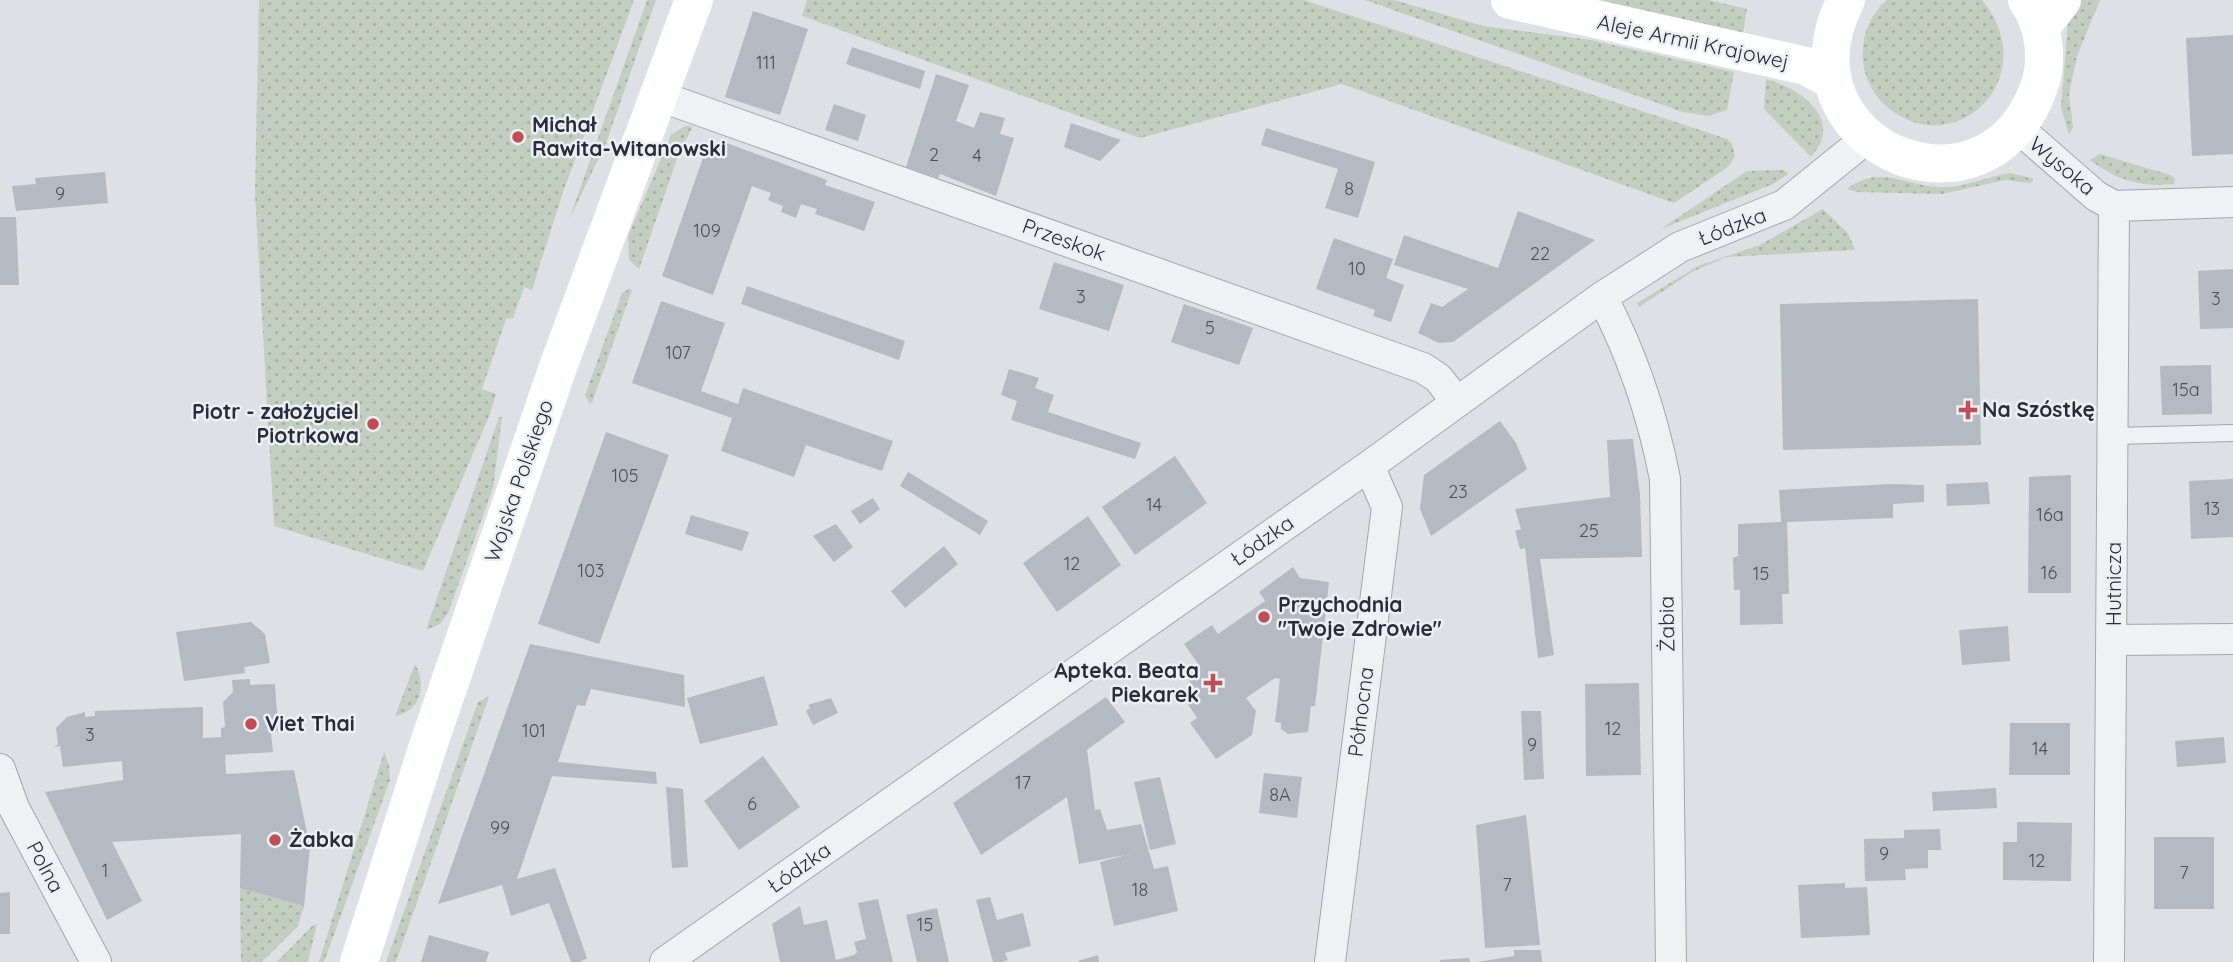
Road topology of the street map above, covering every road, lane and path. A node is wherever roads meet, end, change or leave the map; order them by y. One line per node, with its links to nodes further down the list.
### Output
1 (1510, 0): 5 (street, Aleje Armii Krajowej)
2 (1836, 0): 5 (street)
3 (692, 1): 6 (street, Wojska Polskiego)
4 (2043, 9): 7 (street)
5 (1832, 80): 8 (street)
6 (659, 96): 12 (street, Przeskok); 21 (street, Wojska Polskiego)
7 (2018, 128): 8 (street); 10 (street, Wysoka)
8 (1867, 138): 11 (street, Łódzka)
9 (2233, 202): 10 (street, Wysoka)
10 (2114, 206): 14 (street, Hutnicza)
11 (1602, 297): 12 (street, Łódzka); 24 (street, Żabia)
12 (1457, 402): 15 (street, Łódzka)
13 (2233, 433): 14 (lane)
14 (2115, 436): 17 (street, Hutnicza)
15 (1369, 466): 22 (street, Łódzka); 23 (street, Północna)
16 (2233, 639): 17 (street)
17 (2113, 640): 25 (street, Hutnicza)
18 (0, 769): 19 (street, Polna)
19 (7, 810): 20 (street, Polna)
20 (96, 962)
21 (359, 962)
22 (665, 962)
23 (1330, 962)
24 (1671, 962)
25 (2109, 962)

